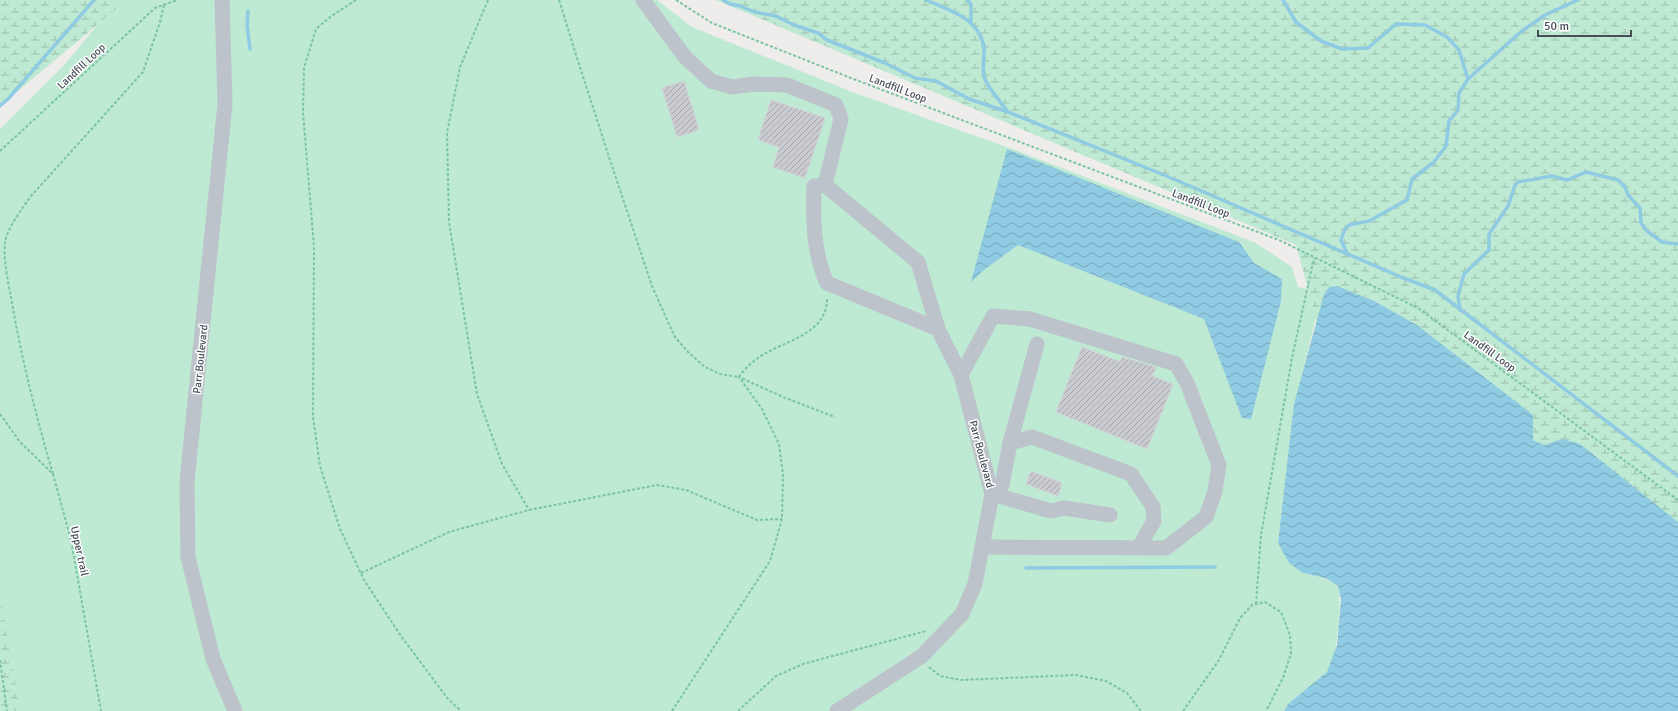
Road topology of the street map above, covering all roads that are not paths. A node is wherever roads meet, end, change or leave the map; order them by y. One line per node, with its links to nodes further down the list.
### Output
1 (222, 0): 12 (lane, Parr Boulevard)
2 (643, 0): 3 (lane)
3 (825, 185): 4 (lane, Parr Boulevard); 4 (lane)
4 (938, 329): 6 (lane, Parr Boulevard)
5 (1037, 344): 7 (lane)
6 (962, 375): 8 (lane, Parr Boulevard); 11 (lane)
7 (1010, 443): 8 (lane); 11 (lane)
8 (992, 494): 9 (lane); 10 (lane, Parr Boulevard)
9 (1110, 515)
10 (982, 546): 11 (lane); 13 (lane, Parr Boulevard)
11 (1139, 547)
12 (235, 711)
13 (837, 711)

